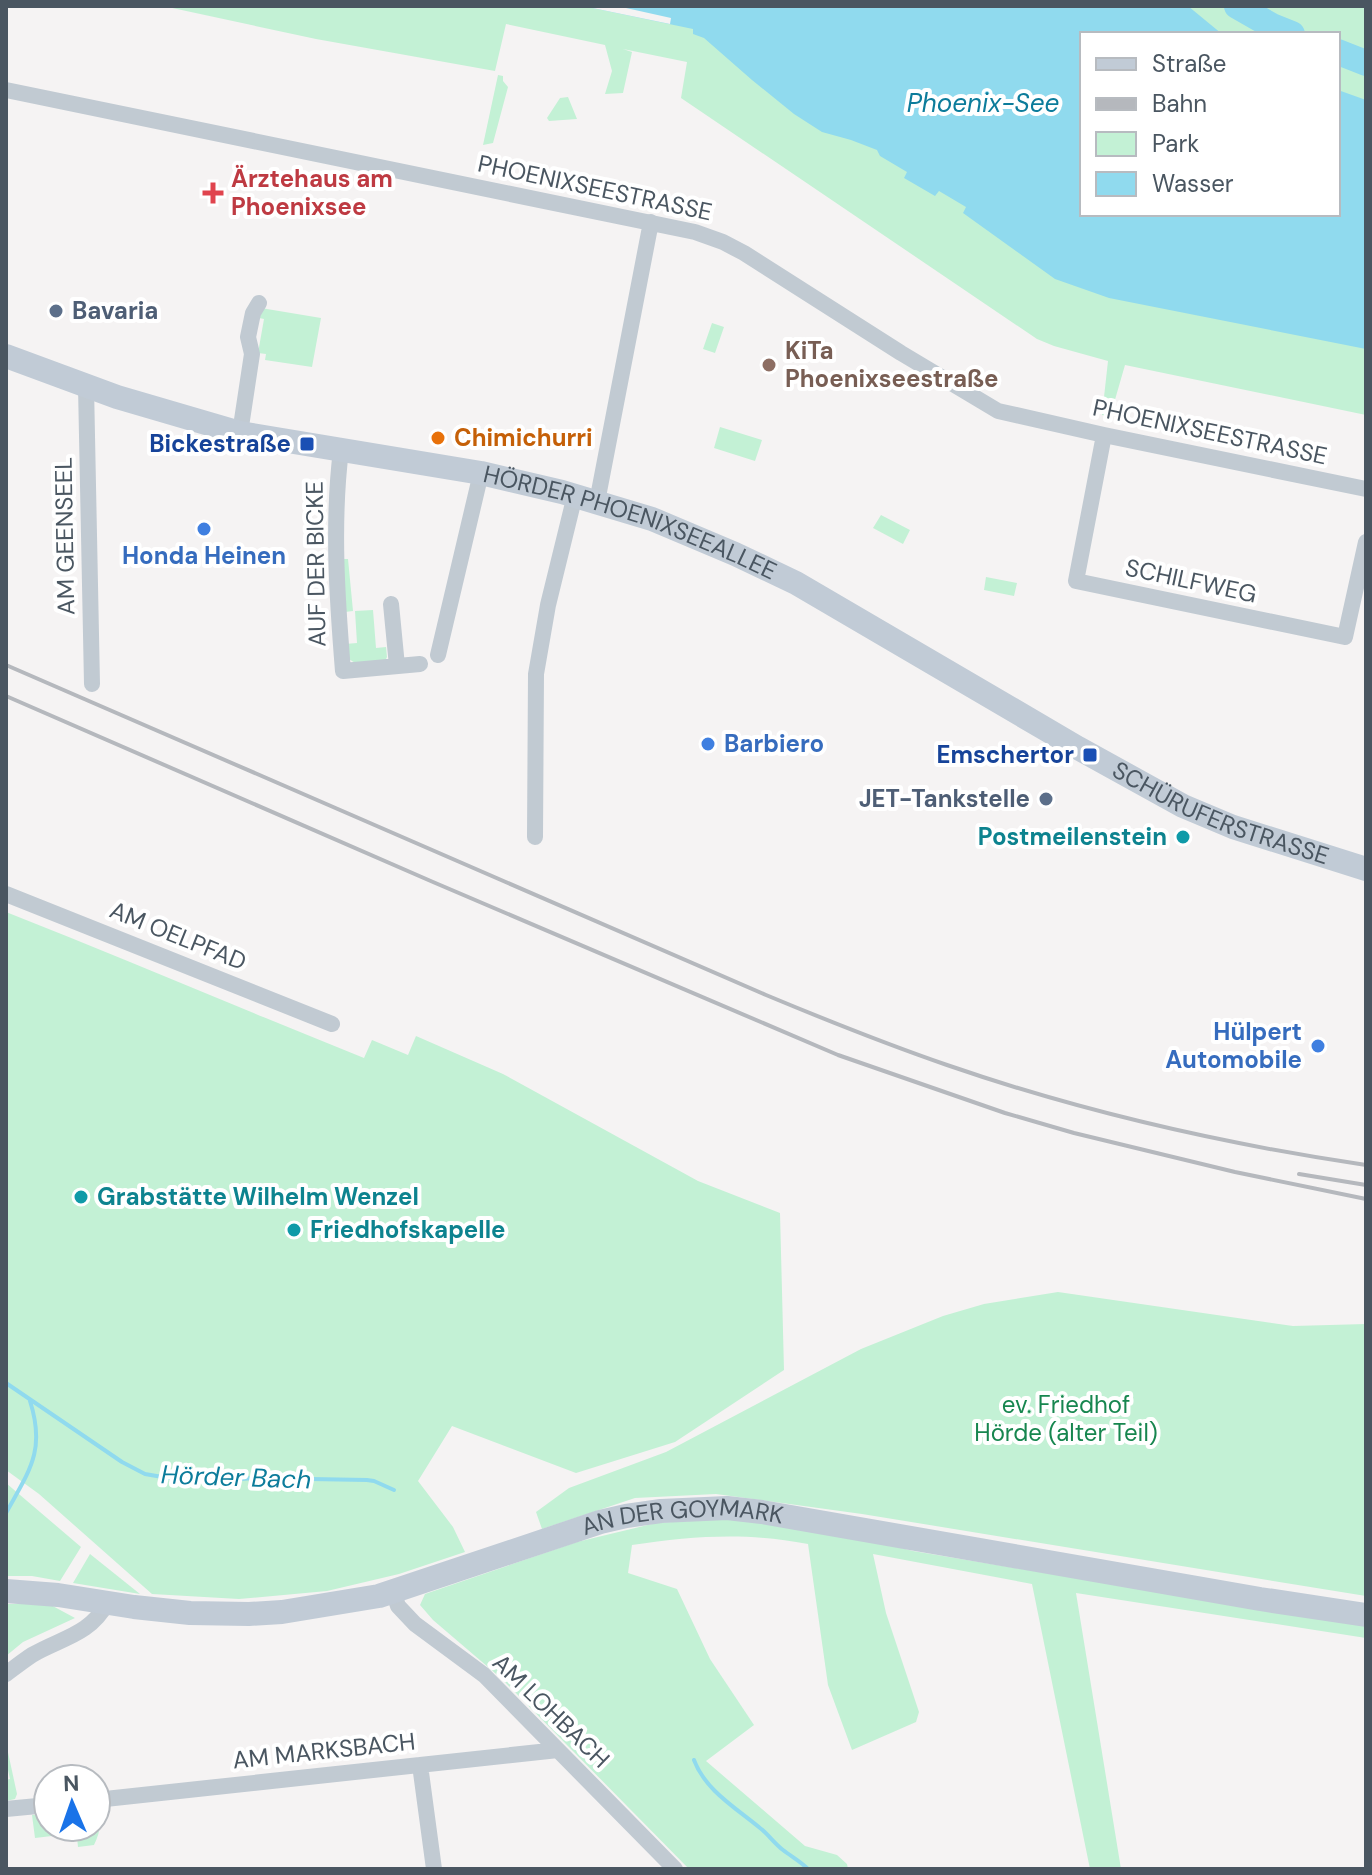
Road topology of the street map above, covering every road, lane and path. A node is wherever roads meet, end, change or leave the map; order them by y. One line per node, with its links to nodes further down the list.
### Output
1 (6, 90): 2 (street, PHOENIXSEESTRASSE)
2 (651, 222): 7 (street, PHOENIXSEESTRASSE); 11 (street)
3 (259, 303): 6 (street)
4 (6, 356): 5 (main road, HÖRDER PHOENIXSEEALLEE)
5 (86, 386): 6 (main road, HÖRDER PHOENIXSEEALLEE); 17 (street, AM GEENSEEL)
6 (240, 433): 8 (main road, HÖRDER PHOENIXSEEALLEE)
7 (1104, 435): 10 (street, PHOENIXSEESTRASSE); 12 (street, SCHILFWEG)
8 (341, 450): 9 (main road, HÖRDER PHOENIXSEEALLEE); 16 (street, AUF DER BICKE)
9 (481, 473): 11 (main road, HÖRDER PHOENIXSEEALLEE); 14 (street)
10 (1366, 489)
11 (586, 498): 18 (main road, HÖRDER PHOENIXSEEALLEE); 19 (street)
12 (1366, 542)
13 (391, 604): 16 (street)
14 (438, 655)
15 (420, 664): 16 (street, AUF DER BICKE)
16 (397, 666)
17 (92, 684)
18 (1078, 748): 20 (main road, SCHÜRUFERSTRASSE)
19 (535, 837)
20 (1366, 869)
21 (6, 894): 22 (street, AM OELPFAD)
22 (332, 1024)
23 (6, 1591): 25 (main road, AN DER GOYMARK)
24 (393, 1591): 25 (main road, AN DER GOYMARK); 26 (main road, AN DER GOYMARK); 28 (street, AM LOHBACH)
25 (107, 1603): 27 (street)
26 (1366, 1615)
27 (6, 1674)
28 (558, 1750): 29 (street, AM MARKSBACH); 34 (street, AM LOHBACH)
29 (420, 1765): 30 (street, AM MARKSBACH); 33 (street)
30 (112, 1798)
31 (32, 1807): 32 (street)
32 (6, 1809)
33 (434, 1869)
34 (675, 1869)

